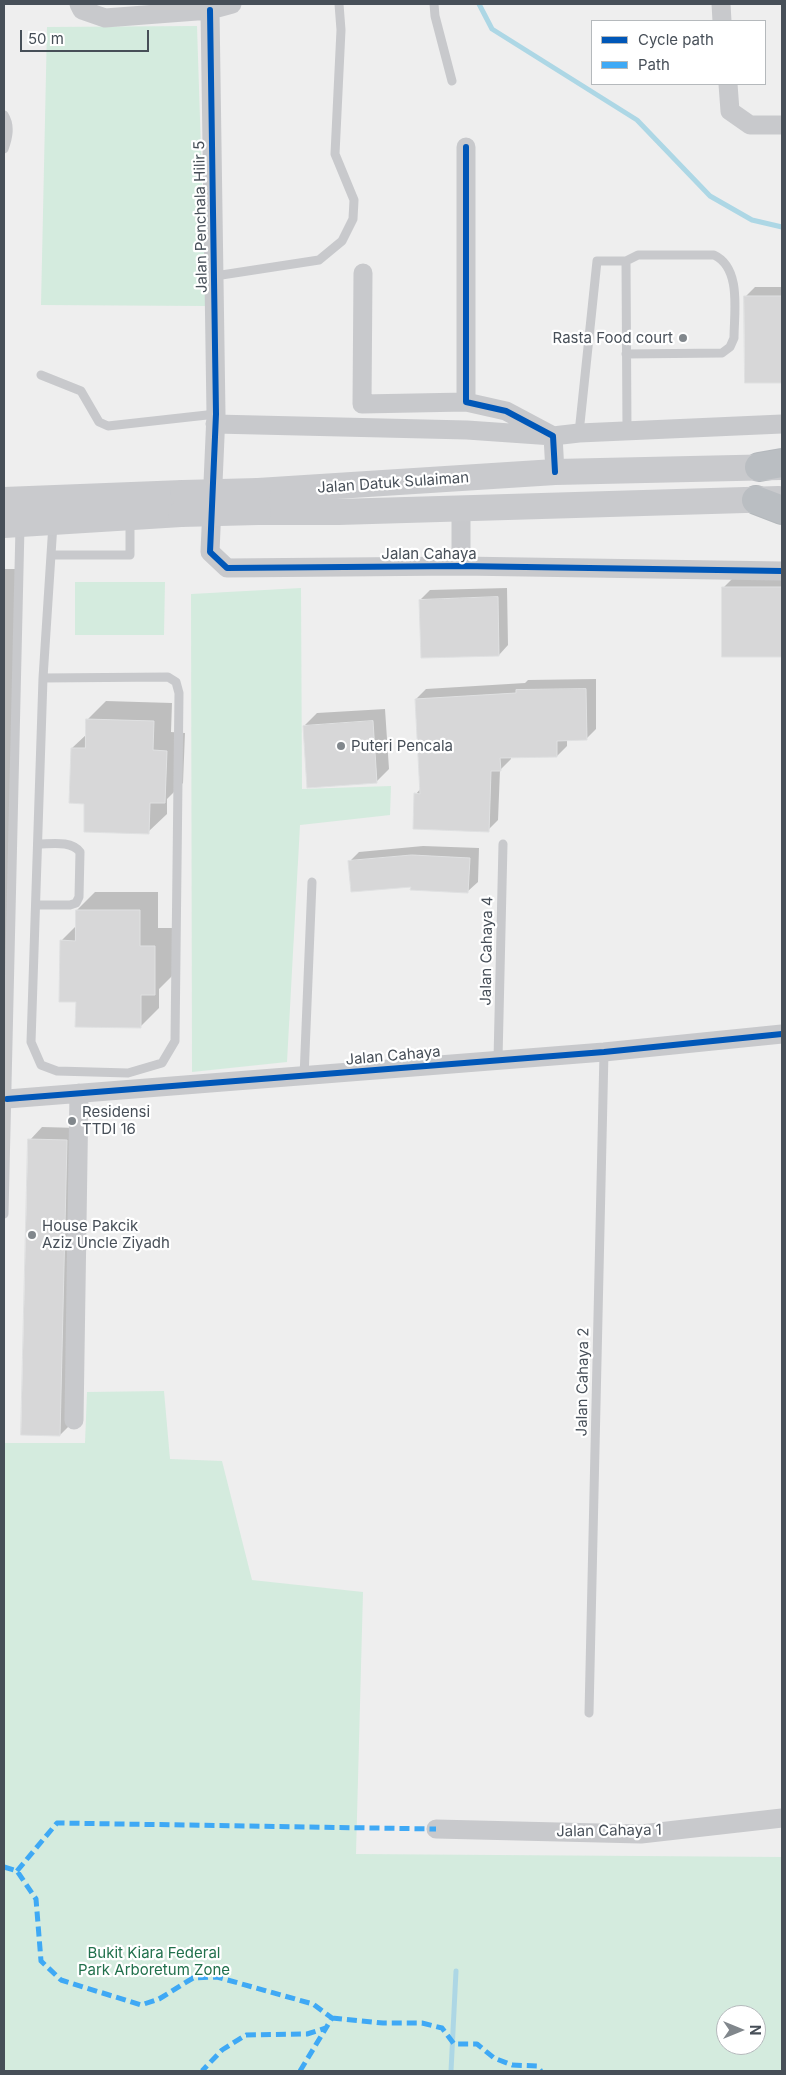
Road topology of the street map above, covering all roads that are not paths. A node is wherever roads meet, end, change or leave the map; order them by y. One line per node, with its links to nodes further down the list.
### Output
1 (79, 4): 6 (street)
2 (232, 4): 6 (street)
3 (339, 4): 16 (lane)
4 (434, 4): 8 (lane)
5 (721, 4): 7 (street)
6 (210, 10): 16 (street, Jalan Penchala Hilir 5)
7 (722, 20)
8 (452, 81)
9 (728, 85): 11 (street)
10 (4, 115): 13 (lane)
11 (782, 125)
12 (466, 147): 19 (street)
13 (4, 150)
14 (626, 261): 17 (lane); 17 (lane); 23 (lane)
15 (363, 273): 19 (street)
16 (215, 276): 20 (street, Jalan Penchala Hilir 5)
17 (626, 354): 22 (lane)
18 (41, 375): 20 (lane)
19 (466, 402): 24 (street)
20 (215, 419): 24 (street); 38 (street, Jalan Cahaya)
21 (782, 424): 22 (street)
22 (627, 431): 23 (street)
23 (580, 433): 24 (street)
24 (553, 436): 26 (street)
25 (774, 466): 26 (main road, Jalan Datuk Sulaiman)
26 (555, 472): 30 (main road, Jalan Datuk Sulaiman)
27 (782, 499): 29 (main road, Jalan Datuk Sulaiman)
28 (4, 500): 33 (main road, Jalan Datuk Sulaiman)
29 (756, 500): 32 (main road, Jalan Datuk Sulaiman); 34 (highway)
30 (258, 502): 31 (main road, Jalan Datuk Sulaiman, bridge); 32 (main road, Jalan Datuk Sulaiman)
31 (182, 503): 33 (main road, Jalan Datuk Sulaiman); 35 (main road, Jalan Datuk Sulaiman)
32 (461, 508): 38 (street, Jalan Cahaya)
33 (53, 510): 35 (main road, Jalan Datuk Sulaiman); 36 (main road, Jalan Datuk Sulaiman); 37 (lane)
34 (782, 510)
35 (130, 517): 37 (lane)
36 (12, 524): 50 (lane)
37 (52, 555): 40 (lane)
38 (461, 566): 39 (street, Jalan Cahaya)
39 (782, 571)
40 (43, 678): 41 (lane); 44 (lane)
41 (38, 844): 44 (lane); 44 (lane)
42 (503, 844): 47 (lane, Jalan Cahaya 4)
43 (312, 882): 48 (lane)
44 (36, 905)
45 (782, 1034): 46 (street, Jalan Cahaya)
46 (604, 1052): 47 (street, Jalan Cahaya); 53 (lane, Jalan Cahaya 2)
47 (498, 1059): 48 (street, Jalan Cahaya)
48 (304, 1077): 49 (street, Jalan Cahaya)
49 (78, 1094): 50 (street, Jalan Cahaya); 52 (street)
50 (7, 1100): 51 (lane)
51 (4, 1214)
52 (74, 1420)
53 (589, 1713)
54 (782, 1818): 55 (street, Jalan Cahaya 1)
55 (436, 1829)

